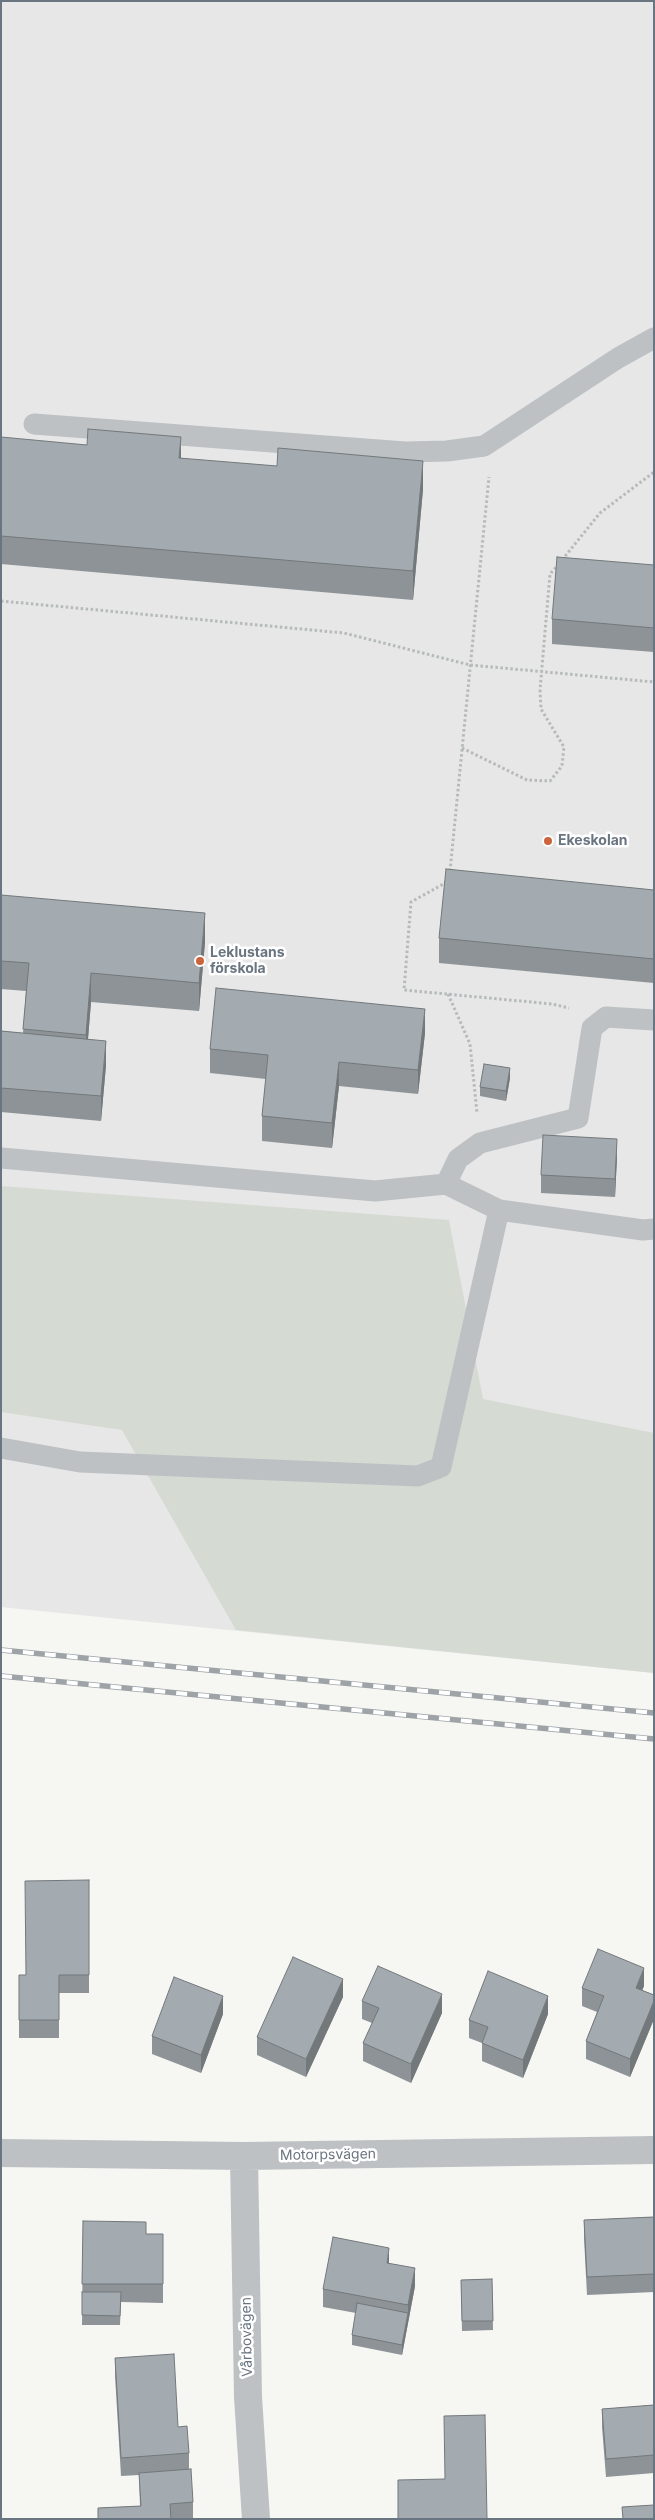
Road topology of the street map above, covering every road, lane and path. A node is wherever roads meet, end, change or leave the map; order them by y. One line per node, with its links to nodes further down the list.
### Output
1 (654, 338): 3 (lane)
2 (34, 424): 3 (lane)
3 (492, 441): 6 (path)
4 (654, 472): 7 (path)
5 (1, 601): 6 (path)
6 (470, 665): 7 (path); 9 (path)
7 (541, 672): 8 (path); 9 (path)
8 (654, 682)
9 (462, 748): 10 (path)
10 (448, 994): 11 (path); 13 (path)
11 (606, 1017): 12 (lane); 13 (lane)
12 (654, 1020)
13 (480, 1143): 15 (lane)
14 (1, 1158): 15 (lane)
15 (446, 1184): 16 (lane)
16 (499, 1210): 17 (lane); 18 (lane)
17 (654, 1229)
18 (1, 1448)
19 (654, 2150): 21 (street, Motorpsvägen)
20 (1, 2154): 21 (street, Motorpsvägen)
21 (244, 2156): 22 (street, Vårbovägen)
22 (256, 2519)

